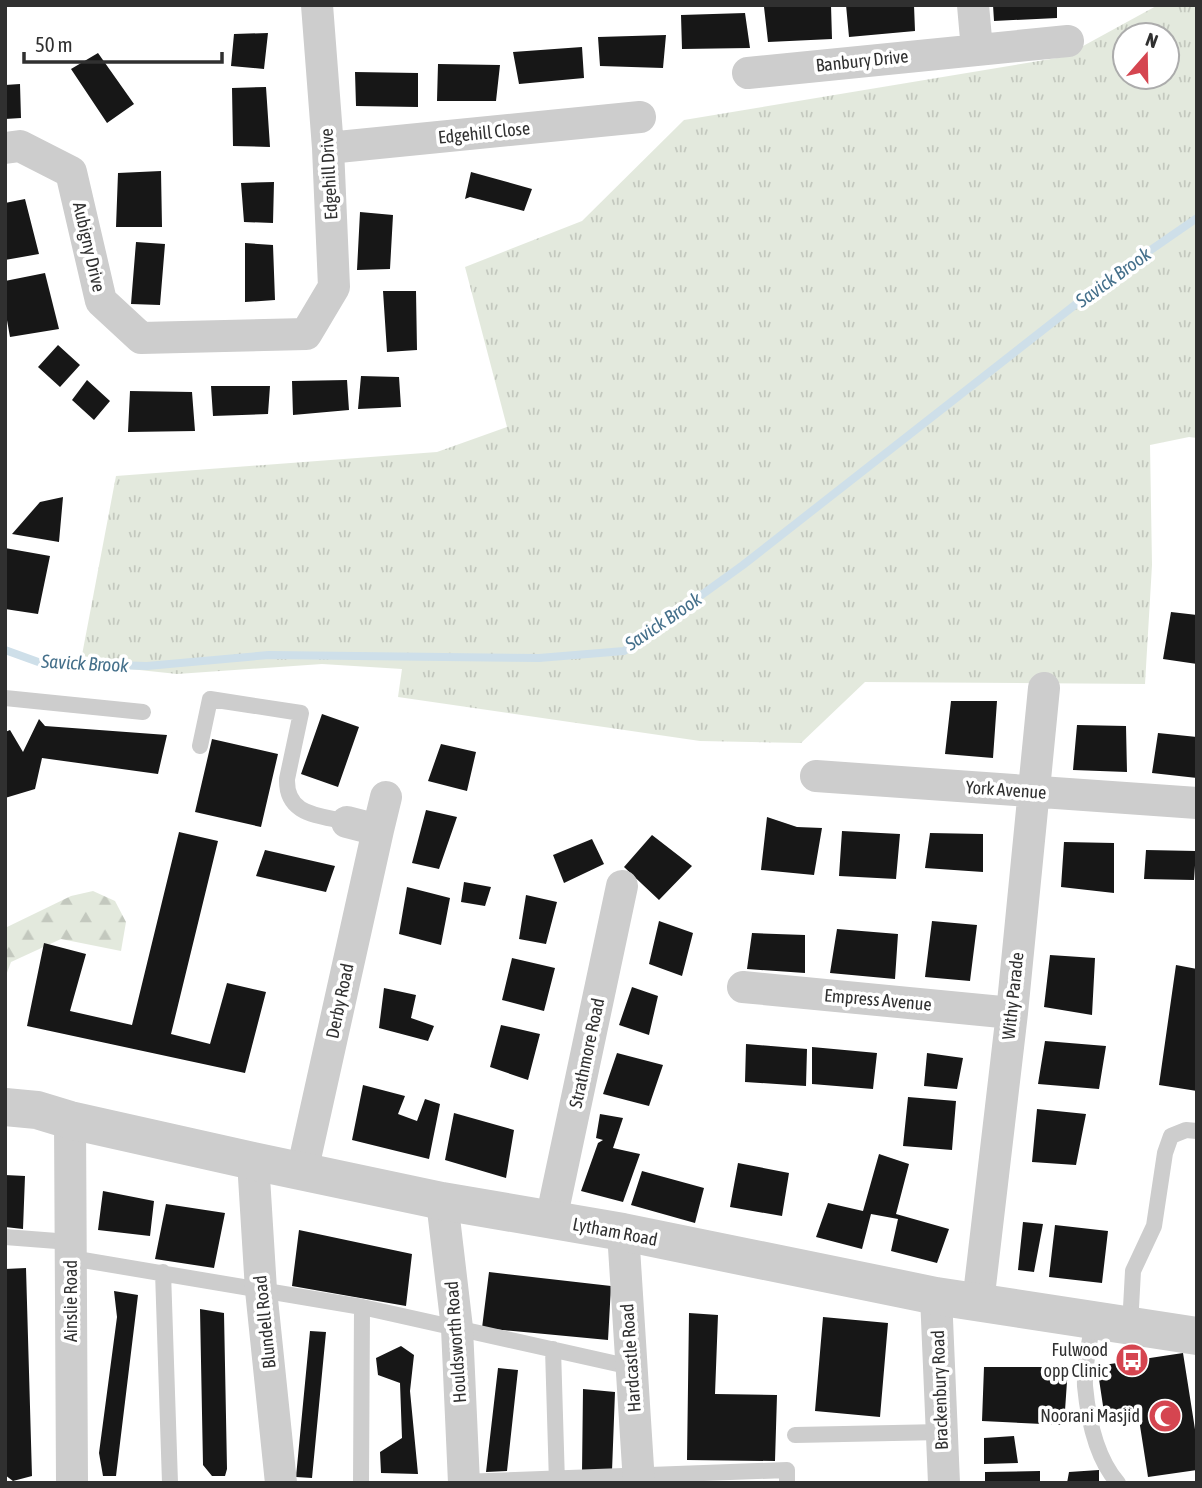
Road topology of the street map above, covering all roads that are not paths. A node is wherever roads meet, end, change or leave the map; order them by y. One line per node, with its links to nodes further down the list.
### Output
1 (317, 5): 8 (street, Edgehill Drive)
2 (973, 5): 4 (street)
3 (1068, 41): 4 (street, Banbury Drive)
4 (977, 50): 5 (street, Banbury Drive)
5 (748, 73)
6 (640, 117): 8 (street, Edgehill Close)
7 (5, 148): 9 (street, Aubigny Drive)
8 (328, 148): 9 (street, Edgehill Drive)
9 (306, 334)
10 (1044, 688): 15 (street, Withy Parade)
11 (5, 698): 12 (lane)
12 (143, 712)
13 (200, 746): 18 (lane)
14 (816, 776): 15 (street, York Avenue)
15 (1035, 793): 17 (street, York Avenue); 22 (street, Withy Parade)
16 (386, 797): 19 (street, Derby Road)
17 (1197, 803)
18 (347, 822): 19 (street)
19 (378, 830): 27 (street, Derby Road)
20 (622, 886): 29 (street, Strathmore Road)
21 (743, 987): 22 (street, Empress Avenue)
22 (1012, 1013): 36 (street, Withy Parade)
23 (5, 1087): 24 (street, Lytham Road)
24 (37, 1112): 26 (street, Lytham Road); 32 (street, Ainslie Road)
25 (1197, 1131): 39 (lane)
26 (253, 1161): 27 (street, Lytham Road); 34 (street, Blundell Road)
27 (302, 1172): 28 (street, Lytham Road)
28 (442, 1201): 29 (street, Lytham Road); 40 (street, Houldsworth Road)
29 (551, 1220): 30 (street, Lytham Road)
30 (623, 1232): 35 (street, Lytham Road); 43 (street, Hardcastle Road)
31 (5, 1237): 32 (lane)
32 (71, 1250): 33 (lane); 48 (street, Ainslie Road)
33 (163, 1272): 34 (lane); 49 (lane)
34 (261, 1290): 37 (lane); 50 (street, Blundell Road)
35 (936, 1296): 36 (street, Lytham Road); 44 (street, Brackenbury Road)
36 (978, 1303): 38 (street, Lytham Road)
37 (362, 1307): 40 (lane); 51 (lane)
38 (1093, 1321): 39 (street, Lytham Road); 56 (lane)
39 (1130, 1326): 41 (street, Lytham Road)
40 (457, 1328): 42 (lane); 53 (street, Houldsworth Road)
41 (1197, 1336)
42 (553, 1349): 43 (lane); 47 (lane)
43 (631, 1367): 46 (street, Hardcastle Road)
44 (942, 1432): 45 (lane); 55 (street, Brackenbury Road)
45 (795, 1436)
46 (639, 1479): 47 (lane); 54 (lane)
47 (557, 1481): 53 (lane)
48 (72, 1483)
49 (170, 1483)
50 (281, 1483)
51 (361, 1483)
52 (451, 1483): 53 (lane)
53 (464, 1483)
54 (787, 1483)
55 (944, 1483)
56 (1118, 1483)

